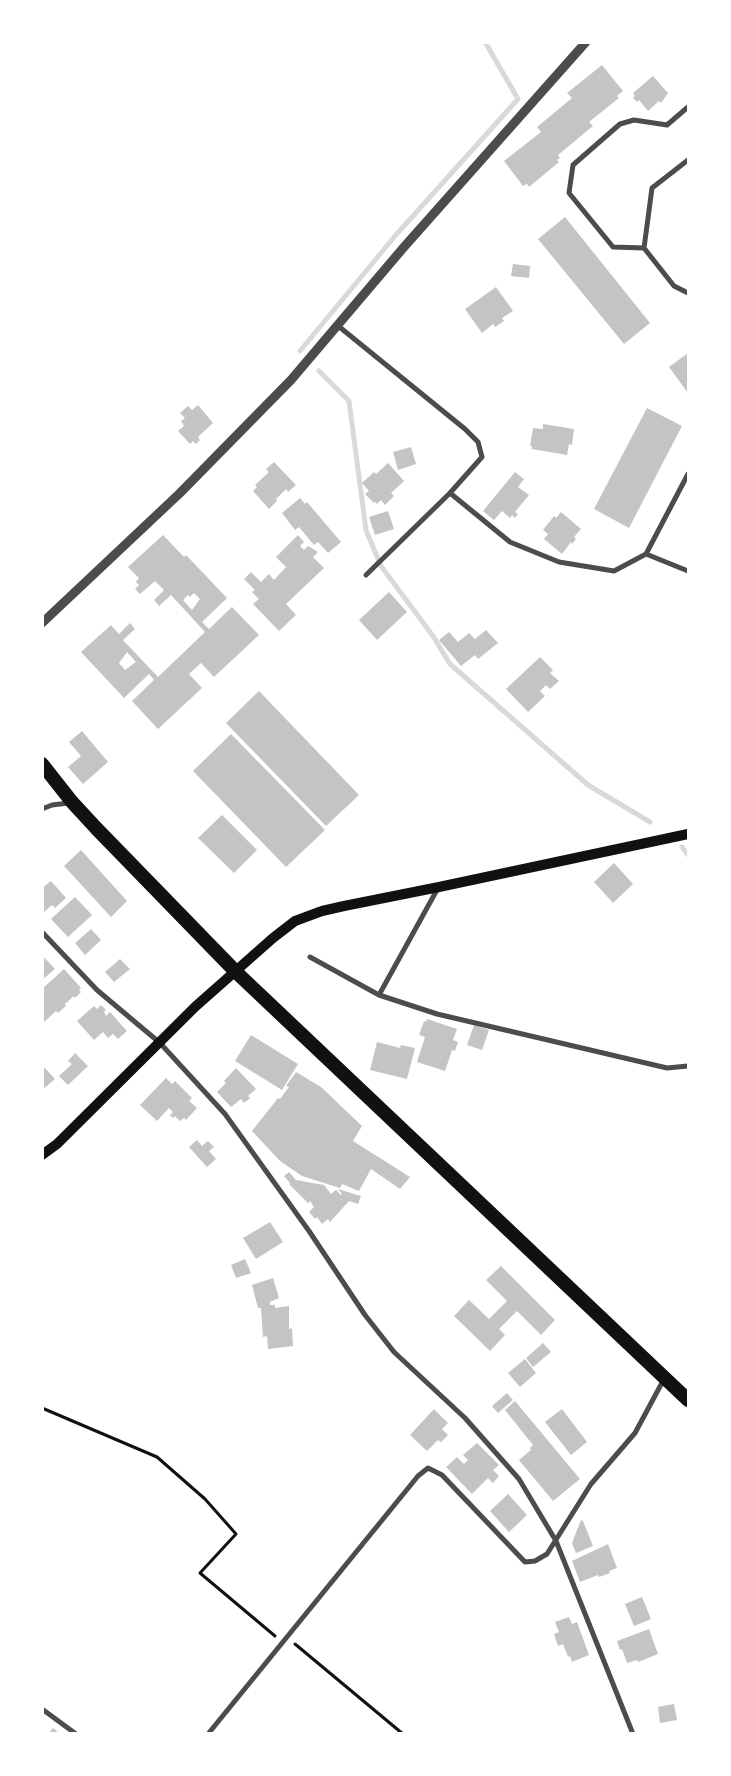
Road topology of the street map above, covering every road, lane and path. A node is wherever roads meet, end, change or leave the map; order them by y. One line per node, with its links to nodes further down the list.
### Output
1 (586, 42): 6 (street)
2 (688, 107): 4 (street)
3 (688, 160): 4 (street)
4 (644, 248): 5 (street)
5 (688, 293)
6 (337, 325): 8 (street); 12 (street)
7 (688, 474): 9 (street)
8 (450, 493): 9 (street); 11 (street)
9 (646, 554): 10 (street)
10 (688, 571)
11 (366, 575)
12 (42, 623)
13 (42, 764): 14 (highway)
14 (72, 802): 15 (street); 20 (highway)
15 (42, 809)
16 (688, 834): 17 (main road)
17 (439, 887): 20 (main road); 21 (street)
18 (42, 932): 22 (street)
19 (310, 957): 21 (street)
20 (236, 972): 22 (main road); 25 (highway)
21 (379, 995): 23 (street)
22 (160, 1043): 24 (main road); 28 (street)
23 (688, 1066)
24 (42, 1155)
25 (665, 1378): 26 (highway); 28 (street)
26 (688, 1400)
27 (42, 1408): 30 (path)
28 (556, 1542): 29 (street); 35 (street)
29 (287, 1637): 30 (street); 34 (path)
30 (283, 1643): 33 (street)
31 (42, 1709): 32 (street)
32 (76, 1734)
33 (208, 1734)
34 (403, 1734)
35 (632, 1734)

